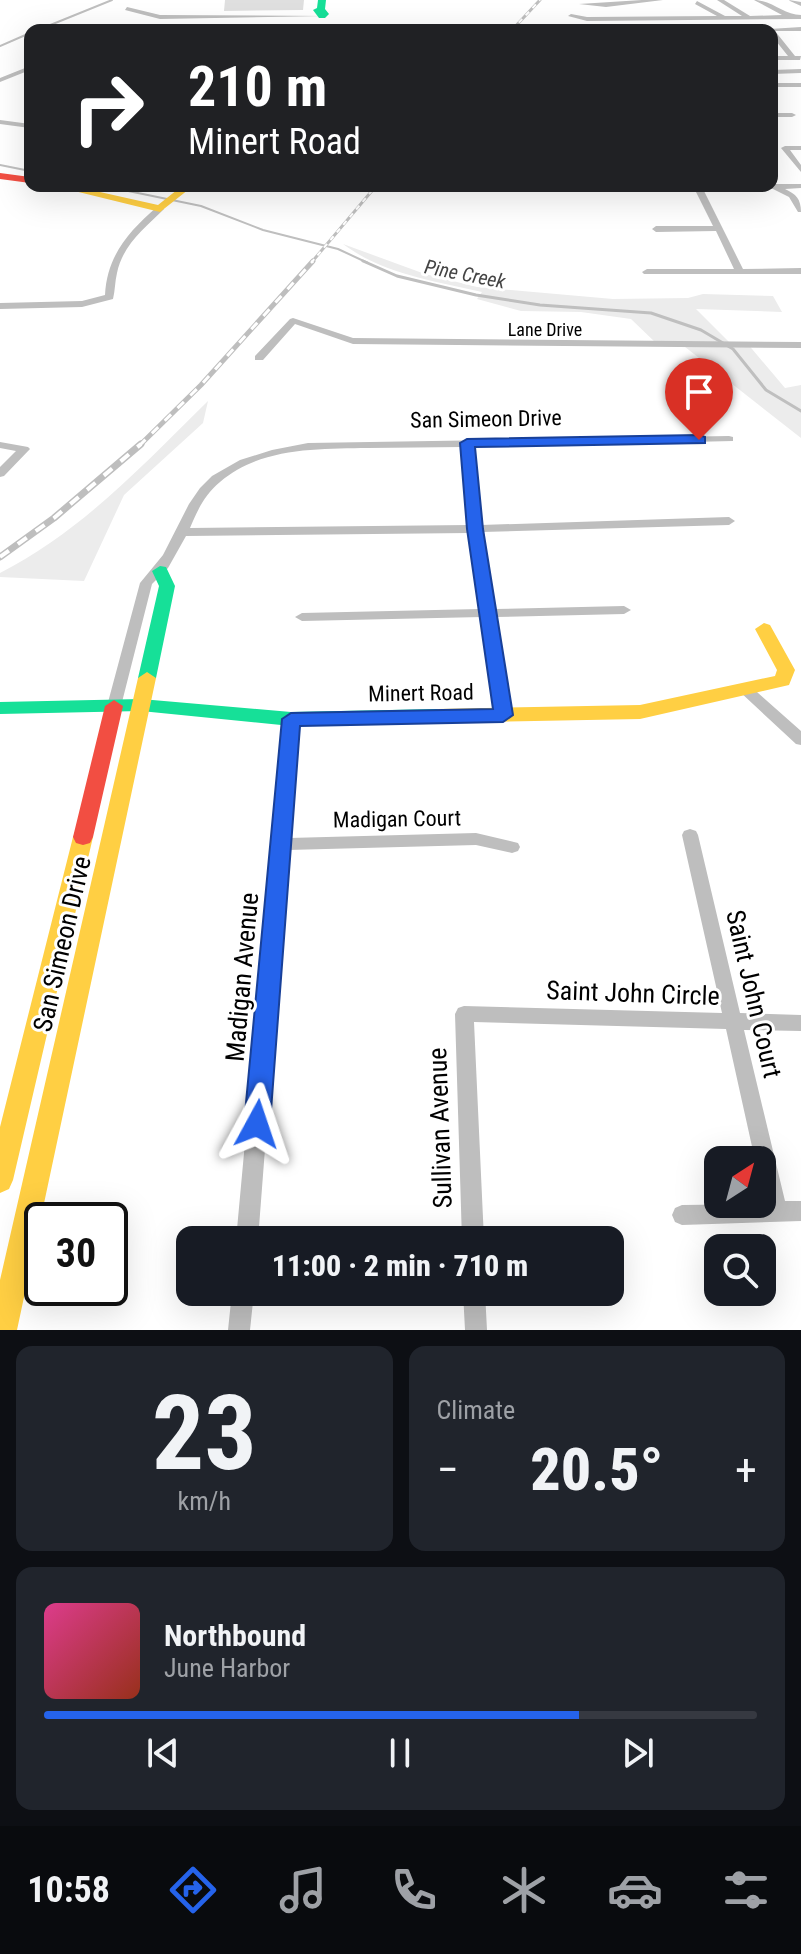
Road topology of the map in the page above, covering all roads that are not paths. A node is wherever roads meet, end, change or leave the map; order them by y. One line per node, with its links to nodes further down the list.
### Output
1 (720, 0): 11 (street)
2 (757, 0): 12 (street)
3 (792, 0): 7 (street)
4 (659, 1): 8 (street); 17 (street)
5 (584, 2): 8 (street); 16 (street)
6 (698, 2): 14 (street); 15 (street)
7 (801, 4)
8 (616, 5): 16 (street)
9 (127, 9): 10 (street)
10 (322, 14)
11 (749, 17): 12 (street); 15 (street)
12 (790, 17): 13 (street)
13 (801, 17)
14 (690, 18): 15 (street); 17 (street)
15 (723, 18)
16 (609, 19): 17 (street)
17 (649, 19)
18 (801, 29): 19 (street)
19 (778, 31)
20 (778, 38): 21 (street)
21 (797, 58)
22 (24, 70): 25 (street)
23 (801, 71): 24 (street)
24 (778, 72)
25 (0, 80)
26 (778, 85): 27 (street)
27 (782, 85): 28 (street); 29 (street)
28 (801, 85)
29 (801, 95)
30 (778, 115): 31 (street)
31 (792, 115)
32 (0, 122): 33 (street)
33 (24, 125)
34 (801, 148): 35 (street)
35 (801, 170)
36 (0, 176): 37 (street)
37 (24, 179)
38 (778, 183): 40 (street)
39 (778, 186): 44 (street)
40 (801, 186)
41 (116, 192): 43 (street)
42 (700, 192): 45 (street)
43 (174, 198): 50 (street)
44 (801, 210)
45 (718, 228): 46 (street); 47 (street)
46 (656, 229)
47 (740, 271): 48 (street); 49 (street)
48 (801, 271)
49 (647, 272)
50 (0, 306)
51 (801, 345): 52 (street, Lane Drive)
52 (259, 358)
53 (729, 439): 54 (street, San Simeon Drive)
54 (467, 443): 61 (street); 63 (street, San Simeon Drive)
55 (0, 445): 56 (street)
56 (0, 474)
57 (613, 507): 60 (street)
58 (337, 513): 62 (street)
59 (729, 521): 60 (street)
60 (618, 524): 61 (street)
61 (475, 529): 62 (street); 66 (street)
62 (335, 530): 63 (street)
63 (185, 532): 64 (street, San Simeon Drive)
64 (160, 571): 70 (street, San Simeon Drive); 71 (street, San Simeon Drive)
65 (624, 610): 66 (street)
66 (488, 612): 67 (street); 73 (street)
67 (302, 617)
68 (764, 629): 69 (street, Minert Road)
69 (744, 688): 73 (street, Minert Road); 75 (street)
70 (141, 705): 71 (street, Minert Road); 74 (street, Minert Road); 90 (street, San Simeon Drive)
71 (114, 706): 72 (street, Minert Road); 82 (street, San Simeon Drive)
72 (0, 708)
73 (503, 715): 74 (street, Minert Road)
74 (291, 719): 77 (street, Madigan Avenue)
75 (801, 740)
76 (690, 835): 80 (street, Saint John Court)
77 (282, 844): 78 (street, Madigan Court); 86 (street, Madigan Avenue)
78 (512, 847)
79 (464, 1014): 80 (street, Saint John Circle); 87 (street, Sullivan Avenue)
80 (735, 1022): 81 (street, Saint John Circle); 84 (street, Saint John Court)
81 (801, 1023)
82 (0, 1180)
83 (801, 1211): 84 (street)
84 (777, 1212): 85 (street)
85 (682, 1215)
86 (248, 1226)
87 (472, 1226)
88 (242, 1306): 91 (street)
89 (475, 1306): 92 (street)
90 (3, 1330)
91 (239, 1330)
92 (476, 1330)

